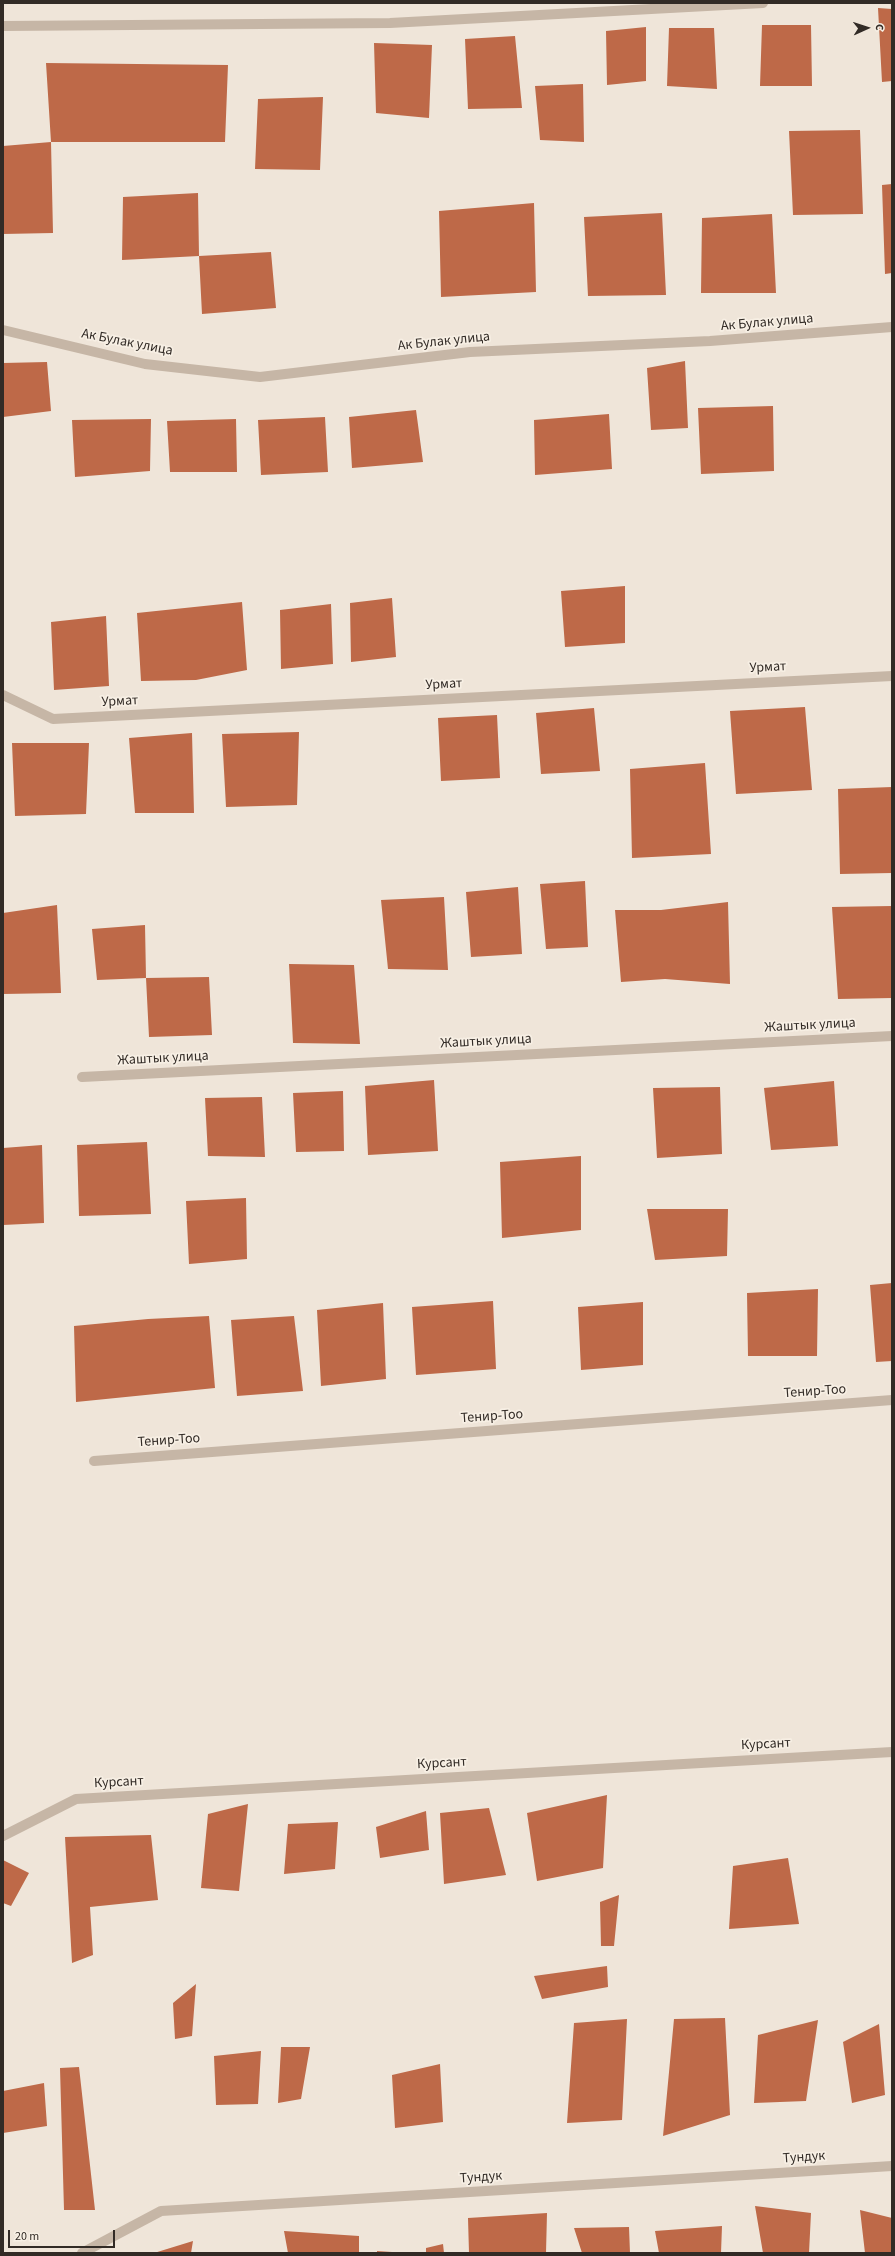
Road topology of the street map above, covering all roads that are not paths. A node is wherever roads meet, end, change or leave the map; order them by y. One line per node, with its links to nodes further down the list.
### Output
1 (763, 3): 2 (street)
2 (3, 26)
3 (892, 327): 4 (street, Ак Булак улица)
4 (3, 330)
5 (892, 676): 6 (street, Урмат)
6 (3, 695)
7 (892, 1036): 8 (street, Жаштык улица)
8 (82, 1077)
9 (892, 1400): 10 (street, Тенир-Тоо)
10 (94, 1461)
11 (892, 1752): 12 (street, Курсант)
12 (3, 1836)
13 (892, 2166): 14 (street, Тундук)
14 (82, 2253)

